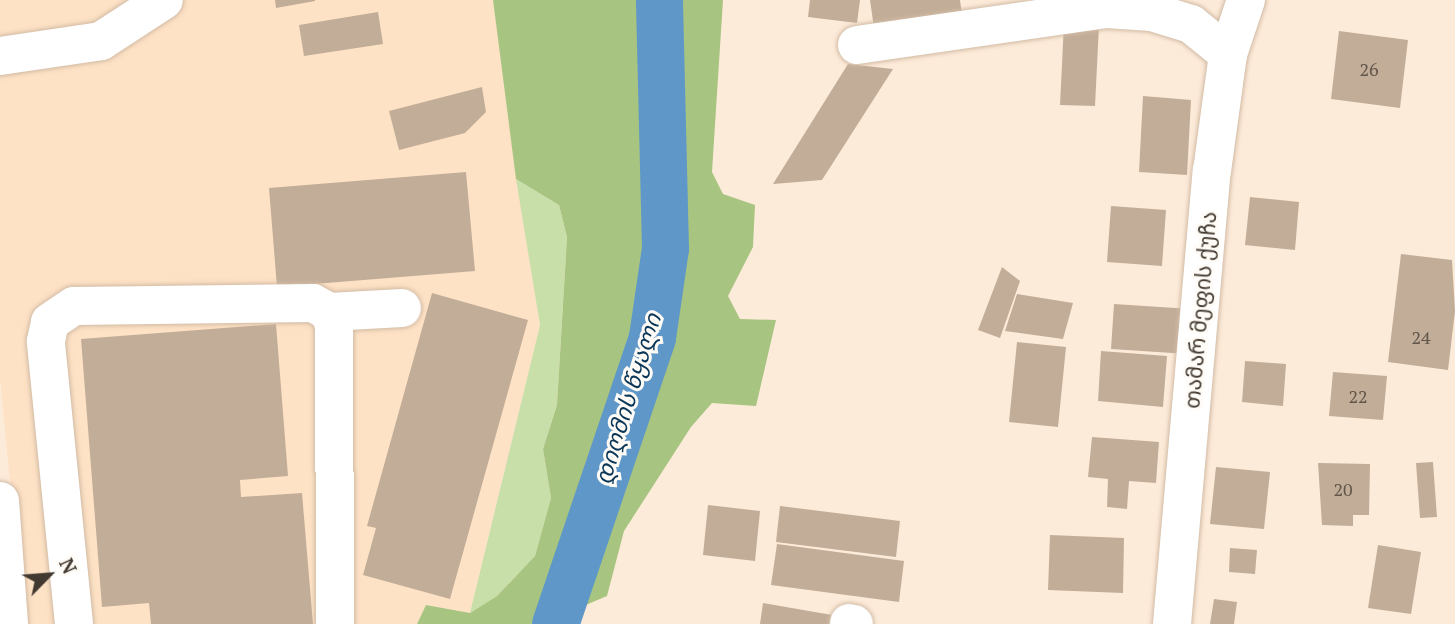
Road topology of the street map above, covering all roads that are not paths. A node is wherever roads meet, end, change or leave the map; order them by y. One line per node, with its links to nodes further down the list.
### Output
1 (164, 0): 5 (street)
2 (1246, 0): 4 (street, თამარ მეფის ქუჩა)
3 (857, 44): 4 (street)
4 (1228, 54): 12 (street, თამარ მეფის ქუჩა)
5 (0, 56)
6 (402, 307): 7 (street)
7 (329, 312): 10 (street); 11 (street)
8 (0, 501): 9 (street)
9 (9, 624)
10 (74, 624)
11 (335, 624)
12 (1172, 624)

